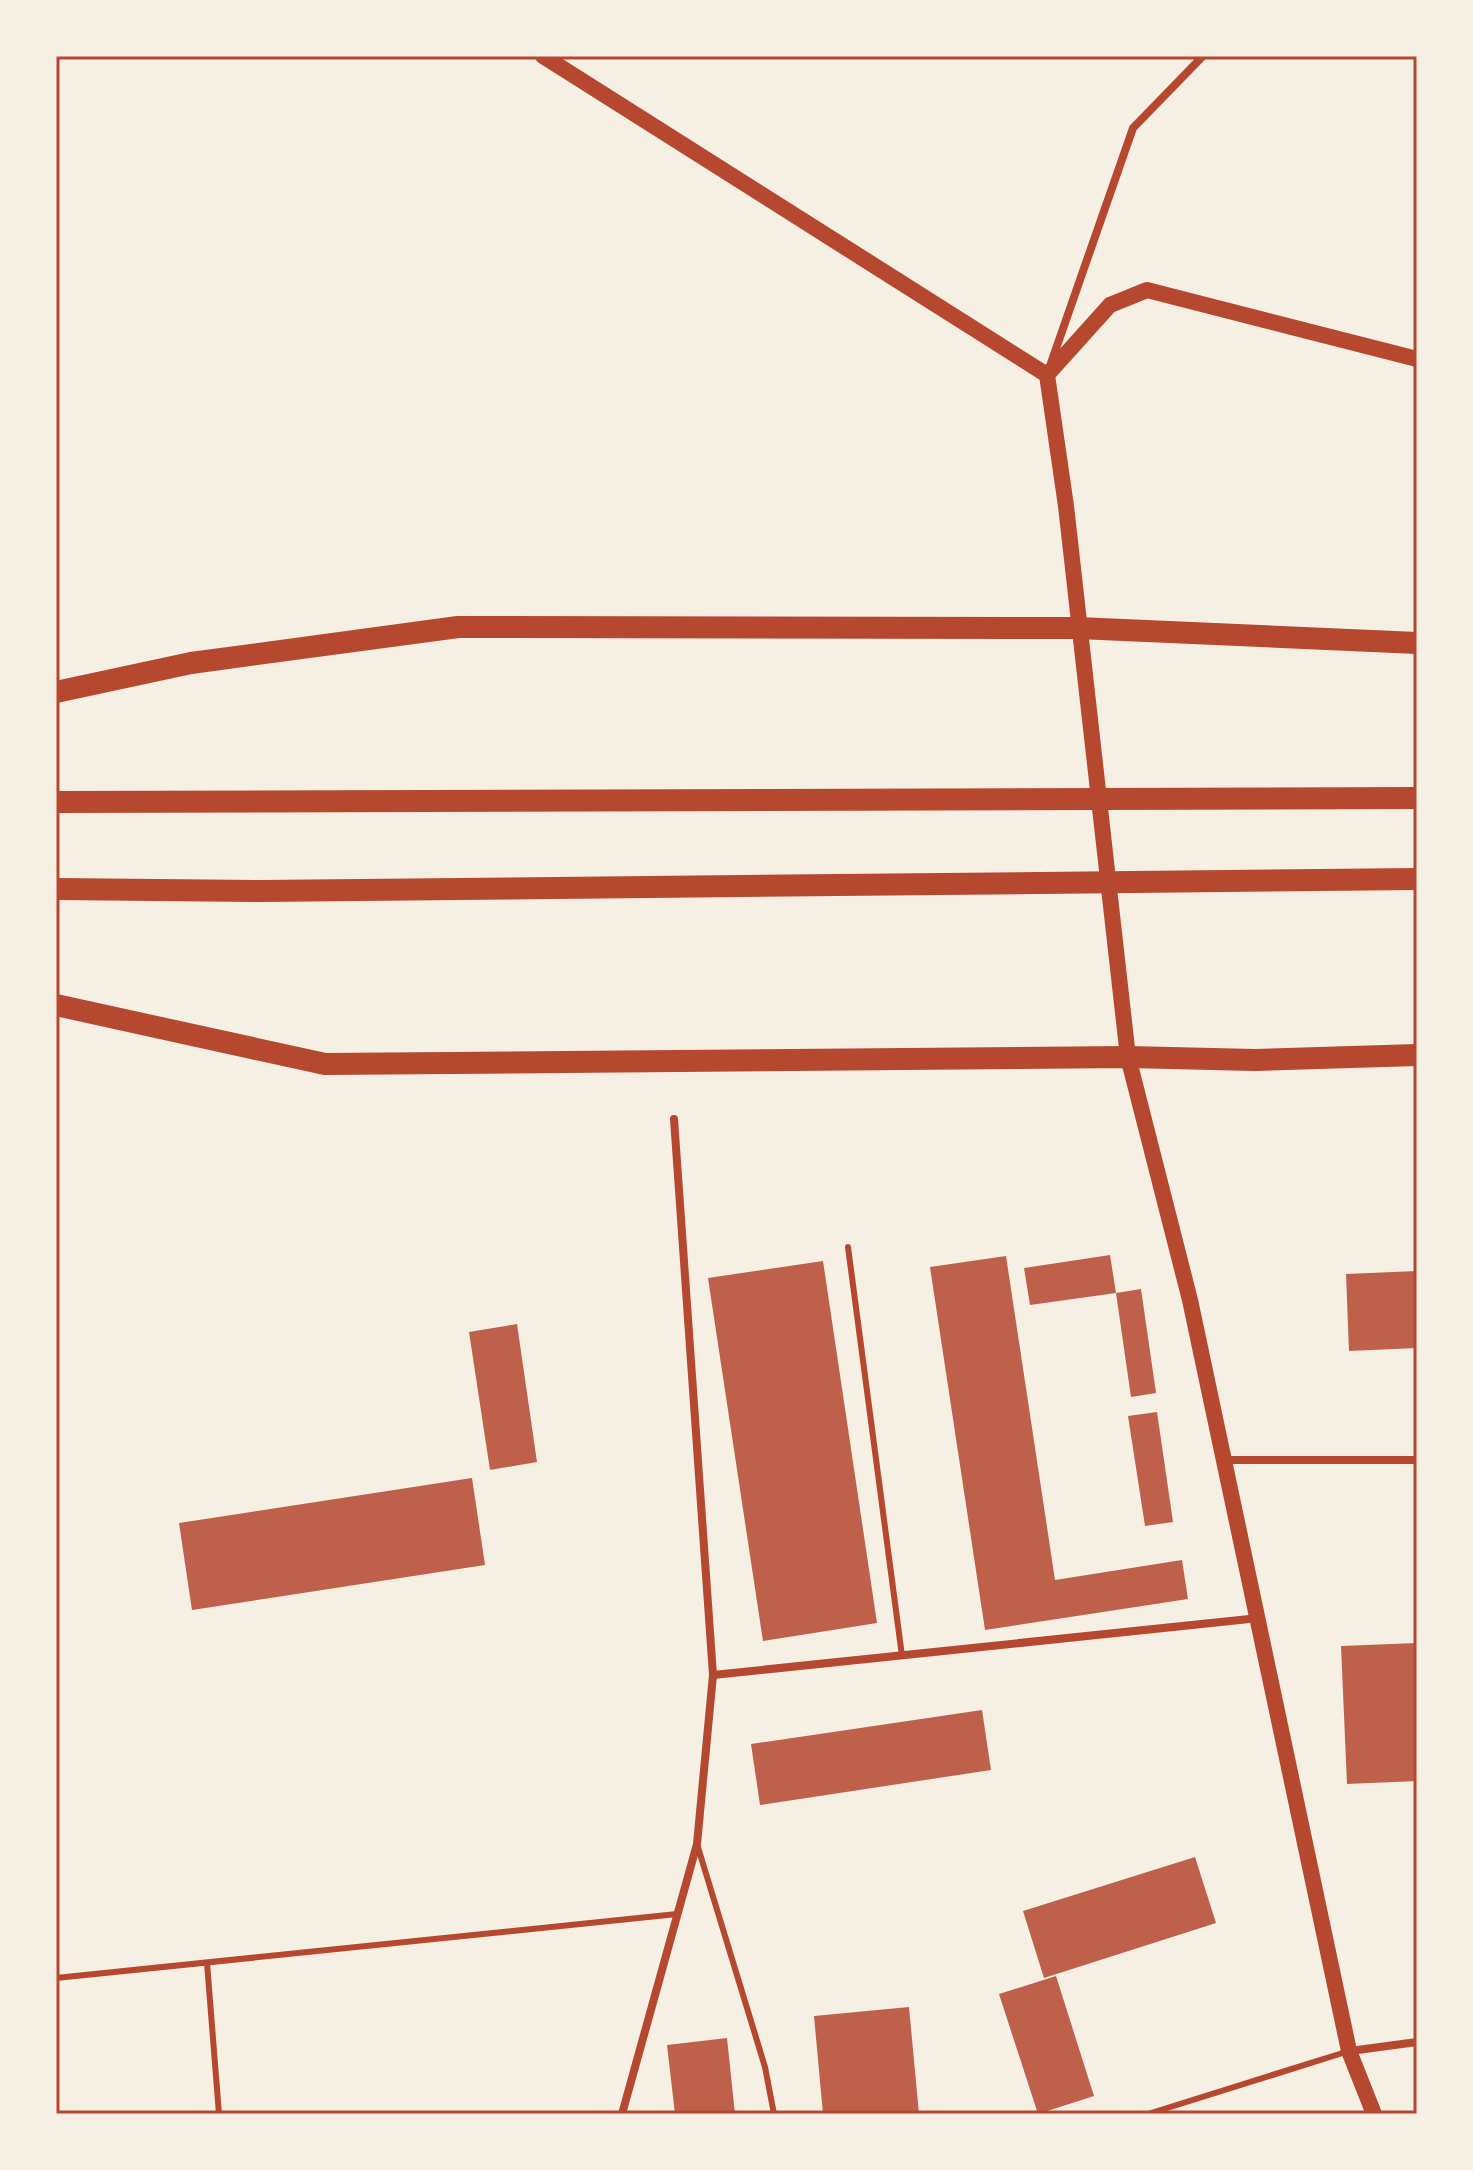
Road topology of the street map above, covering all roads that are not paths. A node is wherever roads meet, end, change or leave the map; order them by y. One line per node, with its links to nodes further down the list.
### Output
1 (543, 56): 4 (main road)
2 (1203, 56): 4 (street)
3 (1417, 359): 4 (main road)
4 (1047, 375): 5 (main road)
5 (1078, 628): 6 (highway); 7 (highway); 14 (main road)
6 (1417, 643)
7 (56, 692)
8 (1417, 798): 9 (highway)
9 (56, 802)
10 (1417, 879): 11 (highway)
11 (56, 889)
12 (56, 1005): 14 (highway)
13 (1417, 1055): 14 (highway)
14 (1128, 1057): 17 (main road)
15 (674, 1119): 21 (street)
16 (848, 1247): 20 (lane)
17 (1225, 1460): 18 (street); 19 (main road)
18 (1417, 1460)
19 (1259, 1618): 20 (street); 27 (main road)
20 (902, 1656): 21 (street)
21 (713, 1675): 22 (street)
22 (697, 1844): 23 (street); 30 (lane)
23 (677, 1914): 24 (lane); 29 (street)
24 (207, 1963): 25 (lane); 28 (lane)
25 (56, 1978)
26 (1417, 2042): 27 (street)
27 (1349, 2051): 31 (lane); 32 (main road)
28 (219, 2114)
29 (622, 2114)
30 (774, 2114)
31 (1148, 2114)
32 (1374, 2114)

